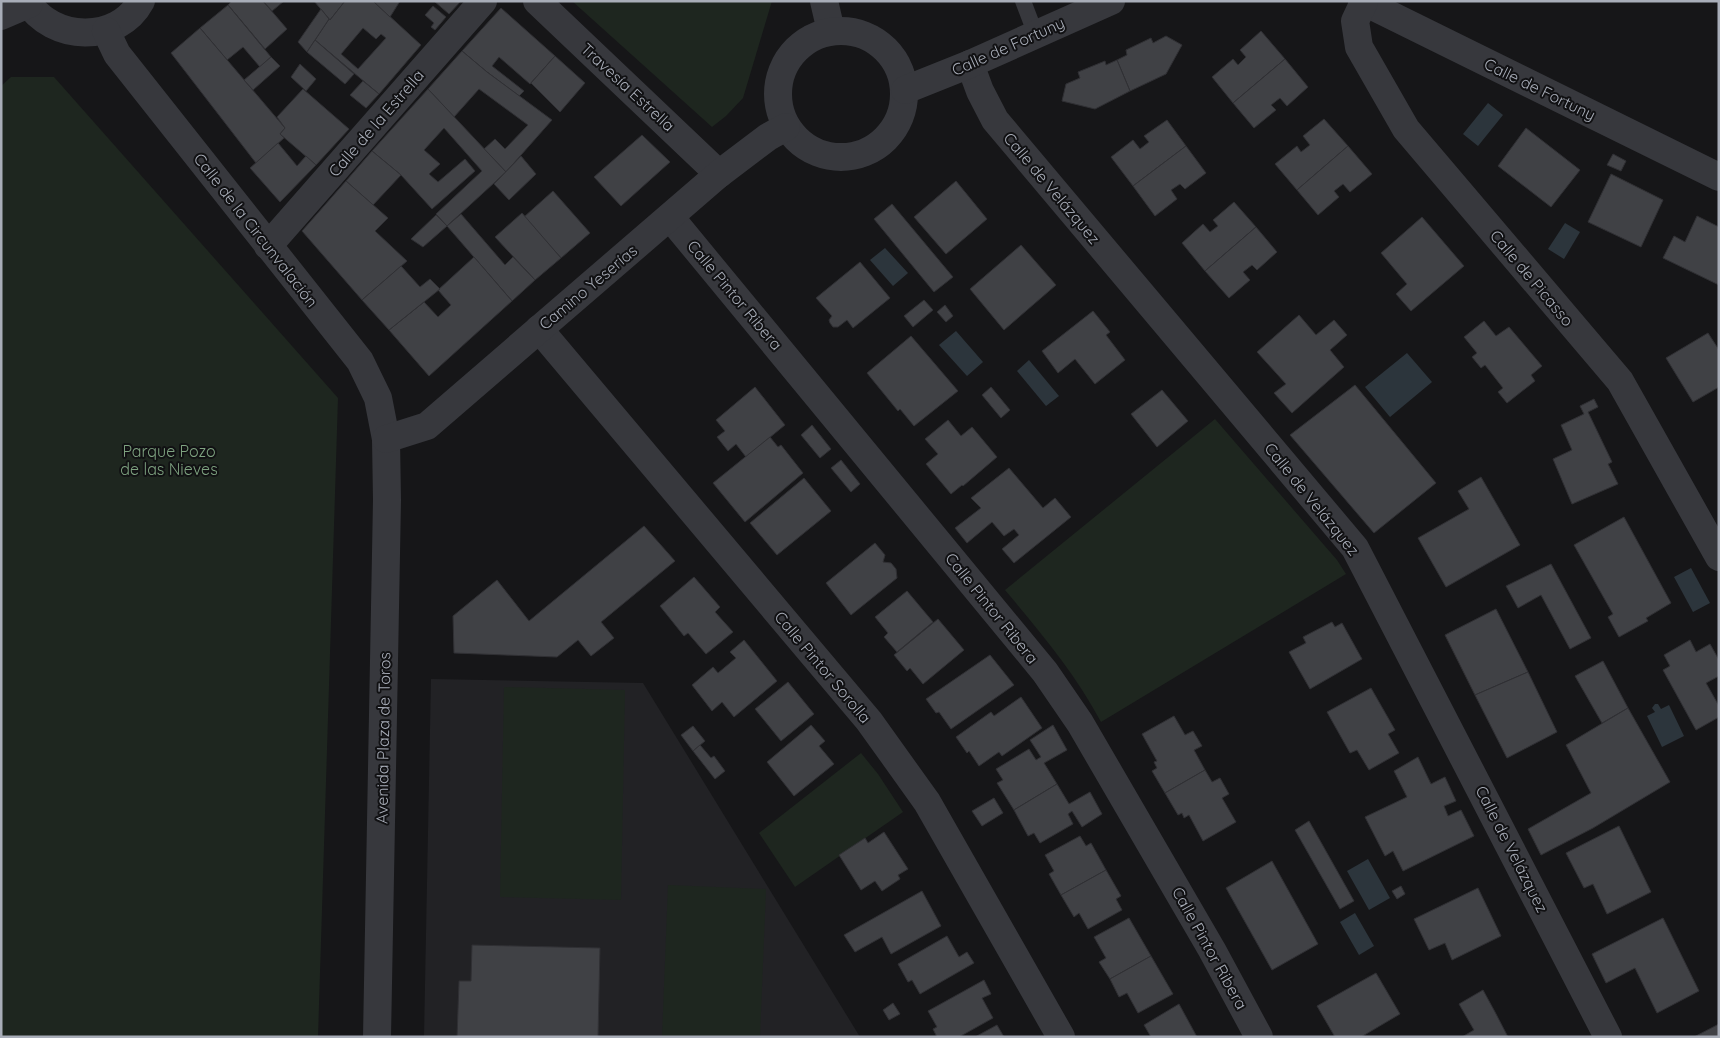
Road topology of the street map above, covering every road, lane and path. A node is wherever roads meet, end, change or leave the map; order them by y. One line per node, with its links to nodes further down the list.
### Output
1 (141, 1): 10 (street)
2 (483, 1): 19 (street, Calle de la Estrella)
3 (537, 1): 16 (street, Travesía Estrella)
4 (824, 1): 11 (street)
5 (1022, 1): 12 (lane)
6 (1111, 1): 12 (street, Calle de Fortuny)
7 (1363, 2): 17 (street, Calle de Fortuny); 22 (street, Calle de Picasso)
8 (28, 3): 9 (street); 10 (street)
9 (1, 16)
10 (106, 31): 19 (street, Calle de la Circunvalación)
11 (831, 31): 14 (street); 15 (street)
12 (1036, 35): 13 (street, Calle de Fortuny)
13 (970, 64): 14 (street, Calle de Fortuny); 26 (street, Calle de Velázquez)
14 (905, 90): 15 (street)
15 (786, 127): 16 (street, Camino Yeserías)
16 (719, 174): 18 (street, Camino Yeserías)
17 (1719, 178)
18 (670, 217): 20 (street, Camino Yeserías); 25 (street, Calle Pintor Ribera)
19 (268, 246): 21 (street, Calle de la Circunvalación)
20 (539, 329): 21 (street, Camino Yeserías); 24 (street, Calle Pintor Sorolla)
21 (386, 439): 23 (street, Avenida Plaza de Toros)
22 (1719, 557)
23 (377, 1037)
24 (1060, 1037)
25 (1259, 1037)
26 (1608, 1037)

